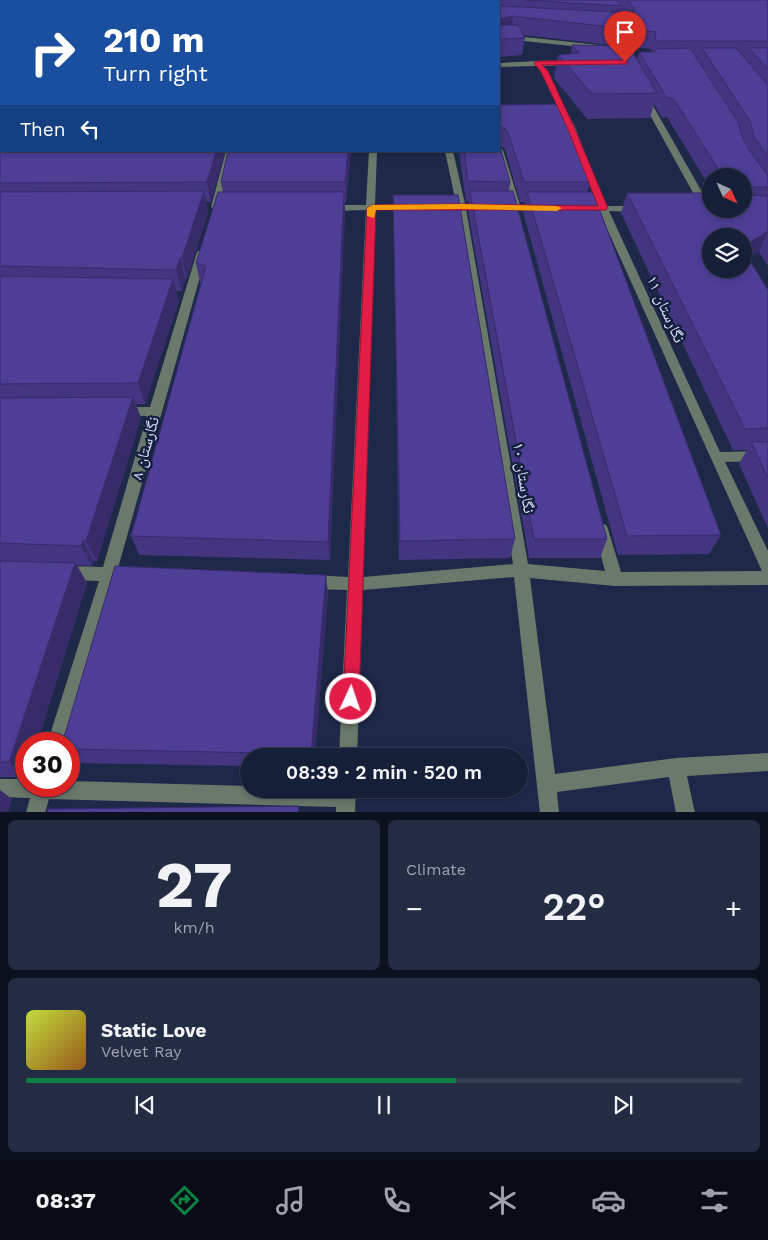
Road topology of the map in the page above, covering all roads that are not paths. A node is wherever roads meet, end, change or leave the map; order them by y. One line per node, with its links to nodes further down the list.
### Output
1 (500, 39): 2 (street)
2 (612, 48)
3 (586, 62): 4 (street)
4 (538, 63): 5 (street); 17 (street, نگارستان ۱۱)
5 (500, 65)
6 (639, 88): 11 (street)
7 (230, 152): 19 (street)
8 (373, 152): 14 (street)
9 (449, 152): 12 (street, نگارستان ۱۰)
10 (500, 152): 20 (street)
11 (702, 200)
12 (461, 206): 14 (street); 20 (street); 28 (street, نگارستان ۱۰)
13 (313, 208): 14 (street)
14 (372, 208): 35 (street)
15 (555, 208): 20 (street)
16 (574, 208): 17 (street)
17 (603, 208): 18 (street); 25 (street, نگارستان ۱۱)
18 (650, 209)
19 (215, 211)
20 (518, 213)
21 (205, 243): 22 (street, نگارستان ۸)
22 (155, 411): 23 (street); 30 (street, نگارستان ۸)
23 (106, 412)
24 (768, 456): 25 (street)
25 (716, 457): 27 (street, نگارستان ۱۱)
26 (600, 522): 33 (street)
27 (768, 568)
28 (521, 570): 33 (street); 35 (street); 40 (street, نگارستان ۱۰)
29 (50, 573): 30 (street)
30 (109, 574): 31 (street); 36 (street, نگارستان ۸)
31 (139, 575)
32 (768, 578): 33 (street)
33 (615, 579)
34 (297, 582): 35 (street)
35 (357, 584): 37 (street)
36 (60, 732)
37 (348, 748)
38 (768, 762): 39 (street)
39 (676, 767): 40 (street); 48 (street)
40 (547, 784): 47 (street, نگارستان ۱۰)
41 (0, 788): 42 (street)
42 (15, 788)
43 (80, 790): 45 (street)
44 (40, 797): 46 (street)
45 (346, 800)
46 (35, 812)
47 (550, 812)
48 (686, 812)

